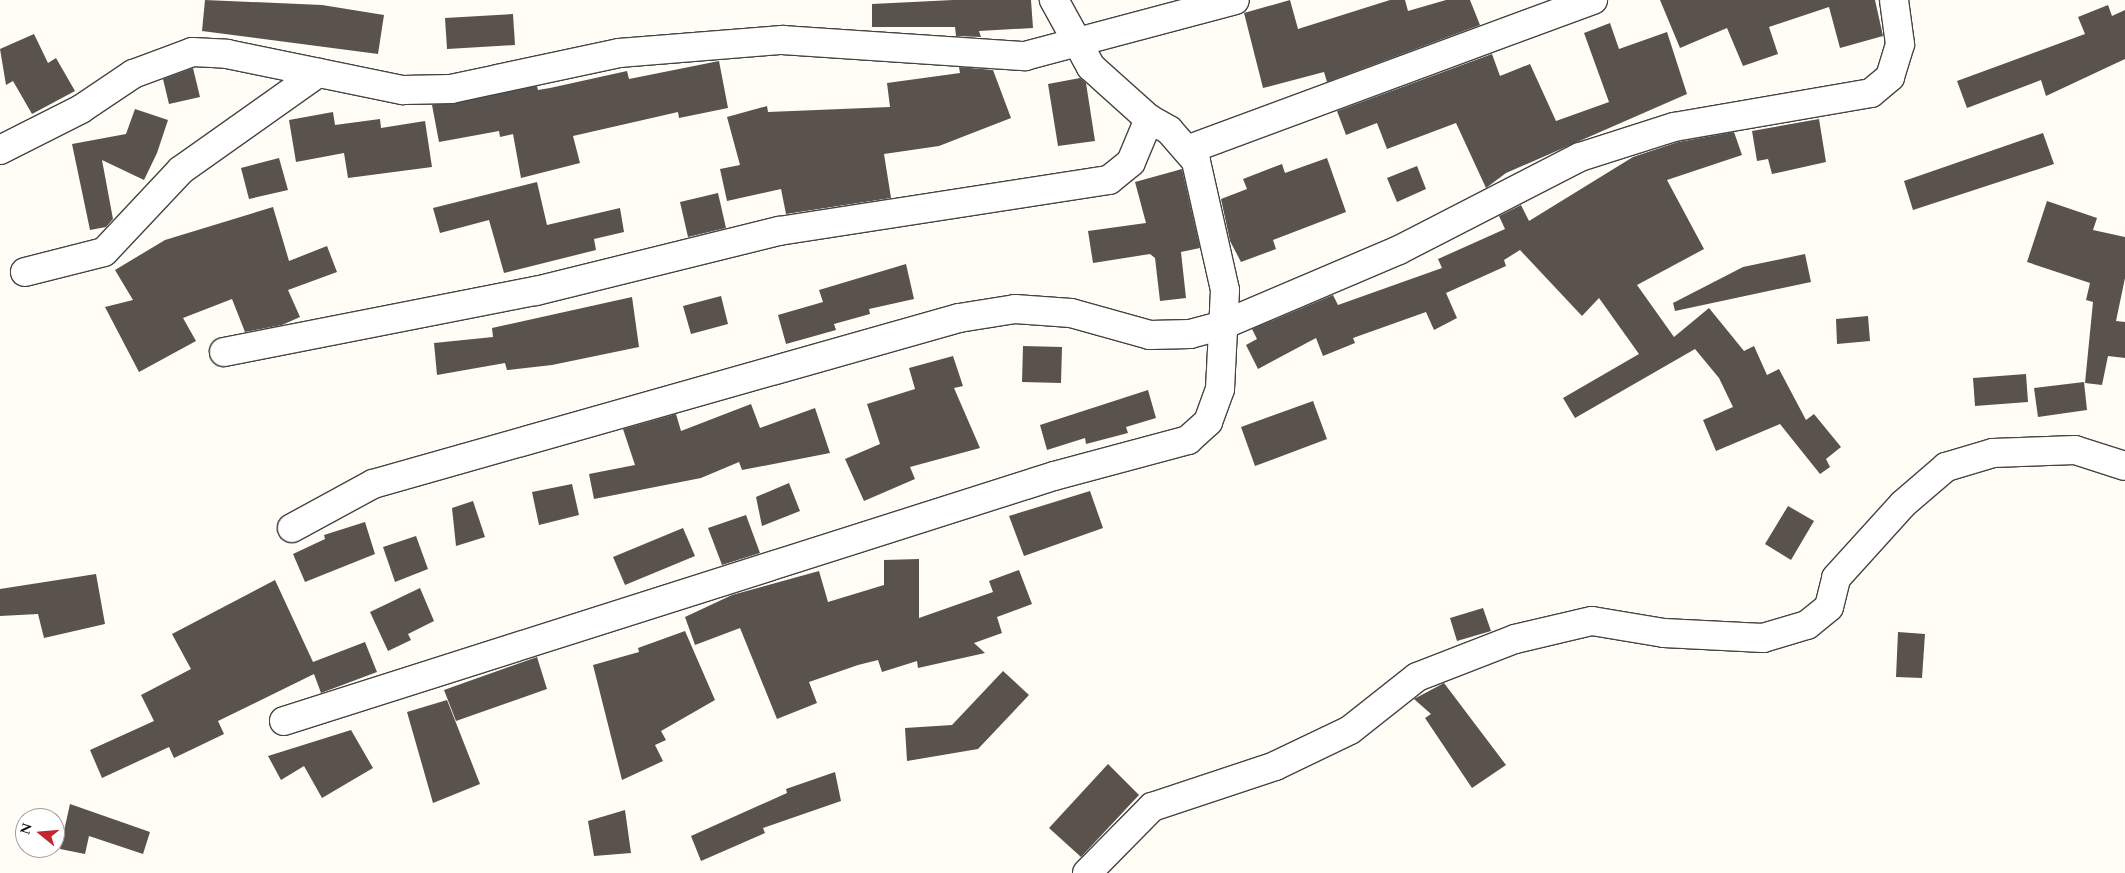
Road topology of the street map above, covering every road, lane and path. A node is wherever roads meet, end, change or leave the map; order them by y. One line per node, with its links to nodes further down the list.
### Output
1 (1054, 0): 5 (street)
2 (1235, 0): 5 (street)
3 (1593, 0): 9 (street)
4 (1894, 0): 11 (street)
5 (1080, 44): 6 (street); 7 (street)
6 (318, 73): 8 (street); 10 (street)
7 (1149, 119): 9 (street); 12 (street)
8 (0, 150)
9 (1187, 150): 11 (street)
10 (25, 272)
11 (1224, 325): 14 (street); 15 (street)
12 (224, 352)
13 (2125, 466): 16 (street)
14 (292, 528)
15 (284, 721)
16 (1087, 873)

